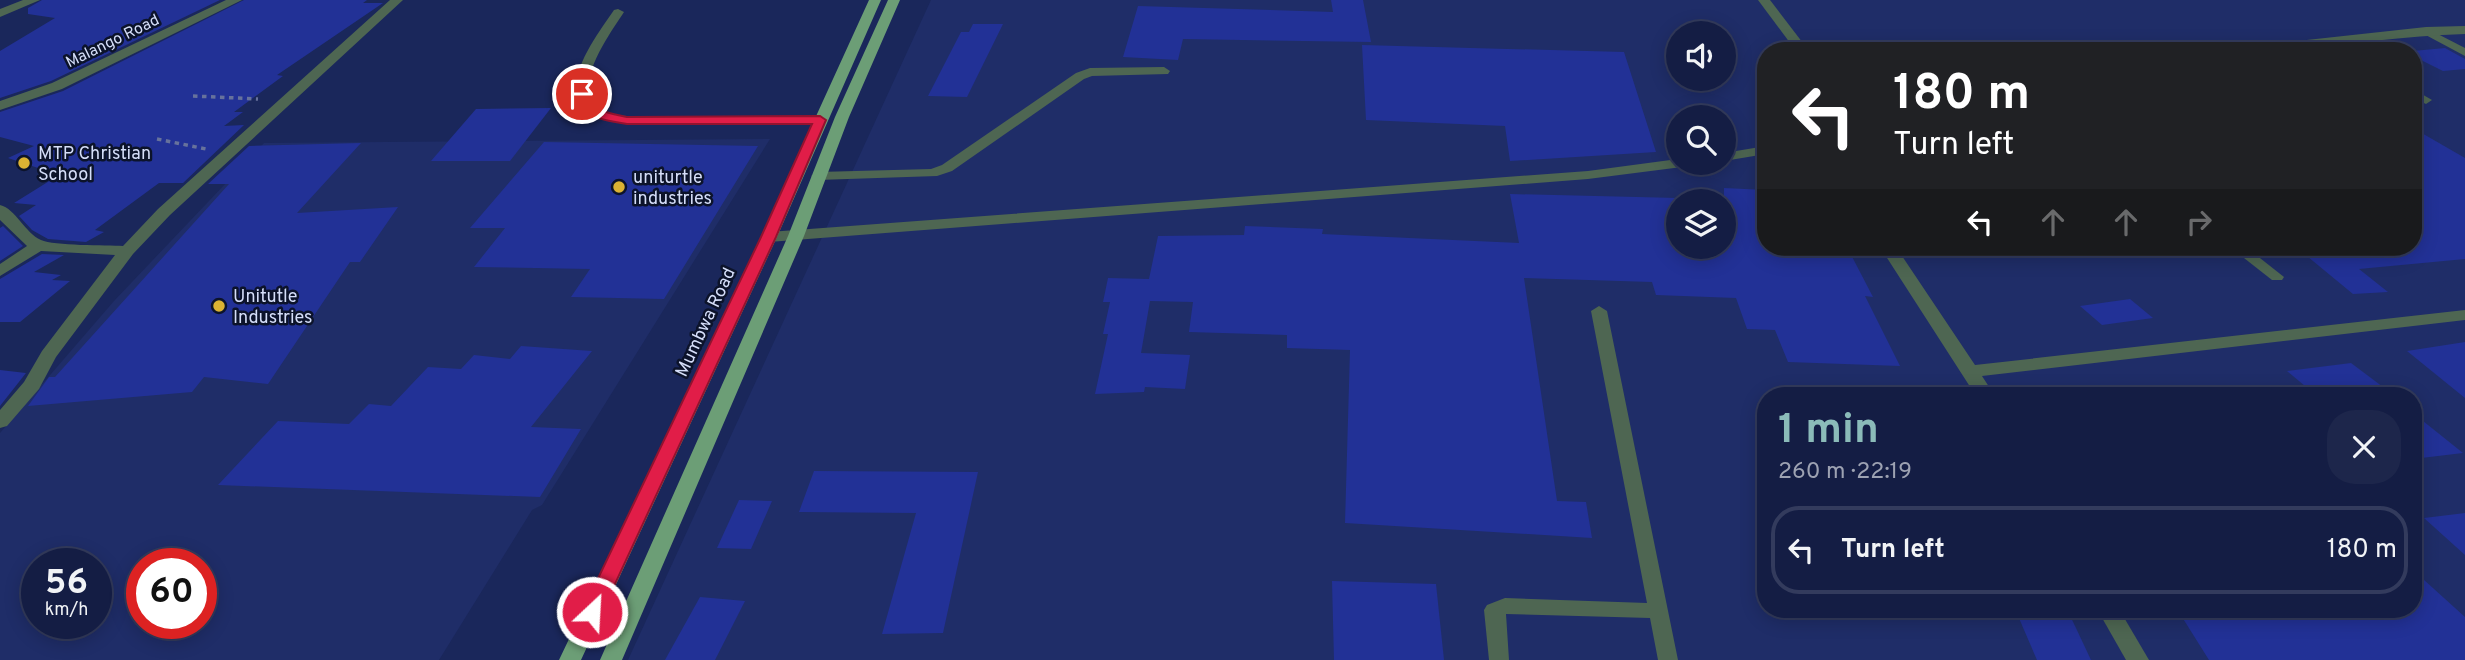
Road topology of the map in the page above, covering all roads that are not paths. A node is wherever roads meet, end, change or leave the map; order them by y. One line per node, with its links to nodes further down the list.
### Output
1 (34, 0): 8 (street)
2 (236, 0): 17 (street, Malango Road)
3 (397, 0): 27 (street)
4 (875, 0): 18 (main road, Mumbwa Road)
5 (894, 0): 22 (main road)
6 (1764, 0): 11 (street)
7 (618, 12): 18 (lane)
8 (0, 13)
9 (2465, 30): 10 (street)
10 (2426, 32): 12 (street); 13 (lane)
11 (1796, 42)
12 (2329, 42)
13 (2465, 52)
14 (1164, 71): 22 (lane)
15 (2422, 98): 16 (lane)
16 (2426, 100)
17 (0, 106)
18 (820, 120): 25 (main road, Mumbwa Road)
19 (1757, 152): 20 (street)
20 (1736, 156)
21 (1666, 165): 24 (street)
22 (818, 176): 24 (main road)
23 (0, 210): 26 (street)
24 (796, 236): 25 (street); 40 (main road)
25 (769, 237): 39 (main road, Mumbwa Road)
26 (38, 246): 27 (street); 30 (street)
27 (127, 251): 36 (street)
28 (1894, 256): 34 (street)
29 (2249, 256): 31 (lane)
30 (0, 271)
31 (2277, 277)
32 (1599, 311): 37 (lane)
33 (2465, 315): 34 (street)
34 (1972, 371): 35 (street)
35 (1981, 387)
36 (0, 422)
37 (1658, 611): 41 (lane); 42 (lane)
38 (2113, 618): 43 (street)
39 (570, 660)
40 (611, 660)
41 (1499, 660)
42 (1668, 660)
43 (2138, 660)

